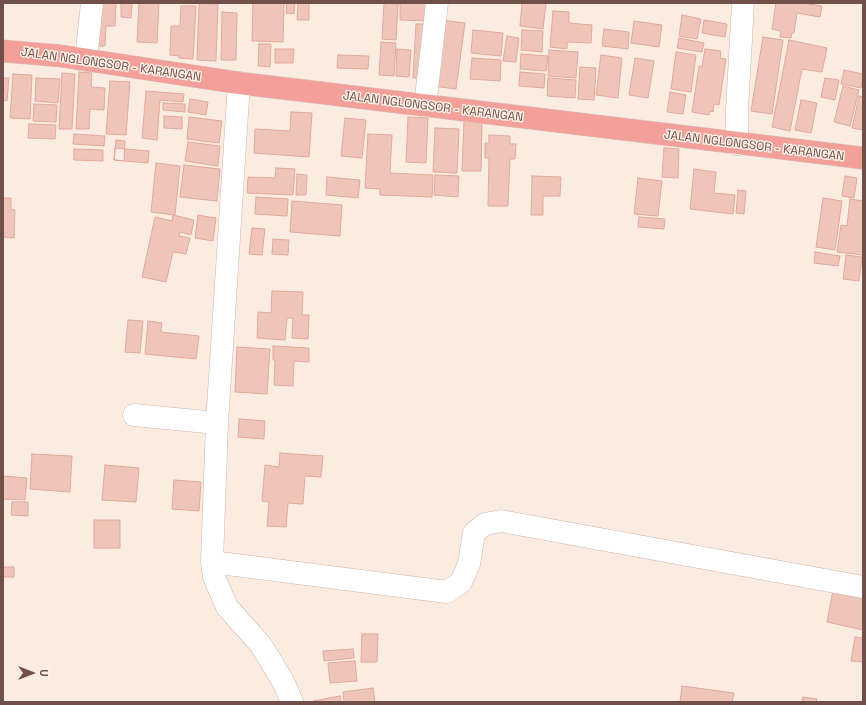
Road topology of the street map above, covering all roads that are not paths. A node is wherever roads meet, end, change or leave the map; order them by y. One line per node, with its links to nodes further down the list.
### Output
1 (92, 3): 5 (street)
2 (437, 3): 7 (street)
3 (743, 3): 8 (street)
4 (3, 51): 5 (highway, JALAN NGLONGSOR - KARANGAN)
5 (86, 60): 6 (highway, JALAN NGLONGSOR - KARANGAN)
6 (239, 83): 7 (highway, JALAN NGLONGSOR - KARANGAN); 11 (street)
7 (425, 106): 8 (highway, JALAN NGLONGSOR - KARANGAN)
8 (738, 144): 9 (highway, JALAN NGLONGSOR - KARANGAN)
9 (863, 158)
10 (134, 415): 11 (street)
11 (217, 423): 12 (street)
12 (212, 562): 13 (street); 14 (street)
13 (863, 587)
14 (292, 702)

